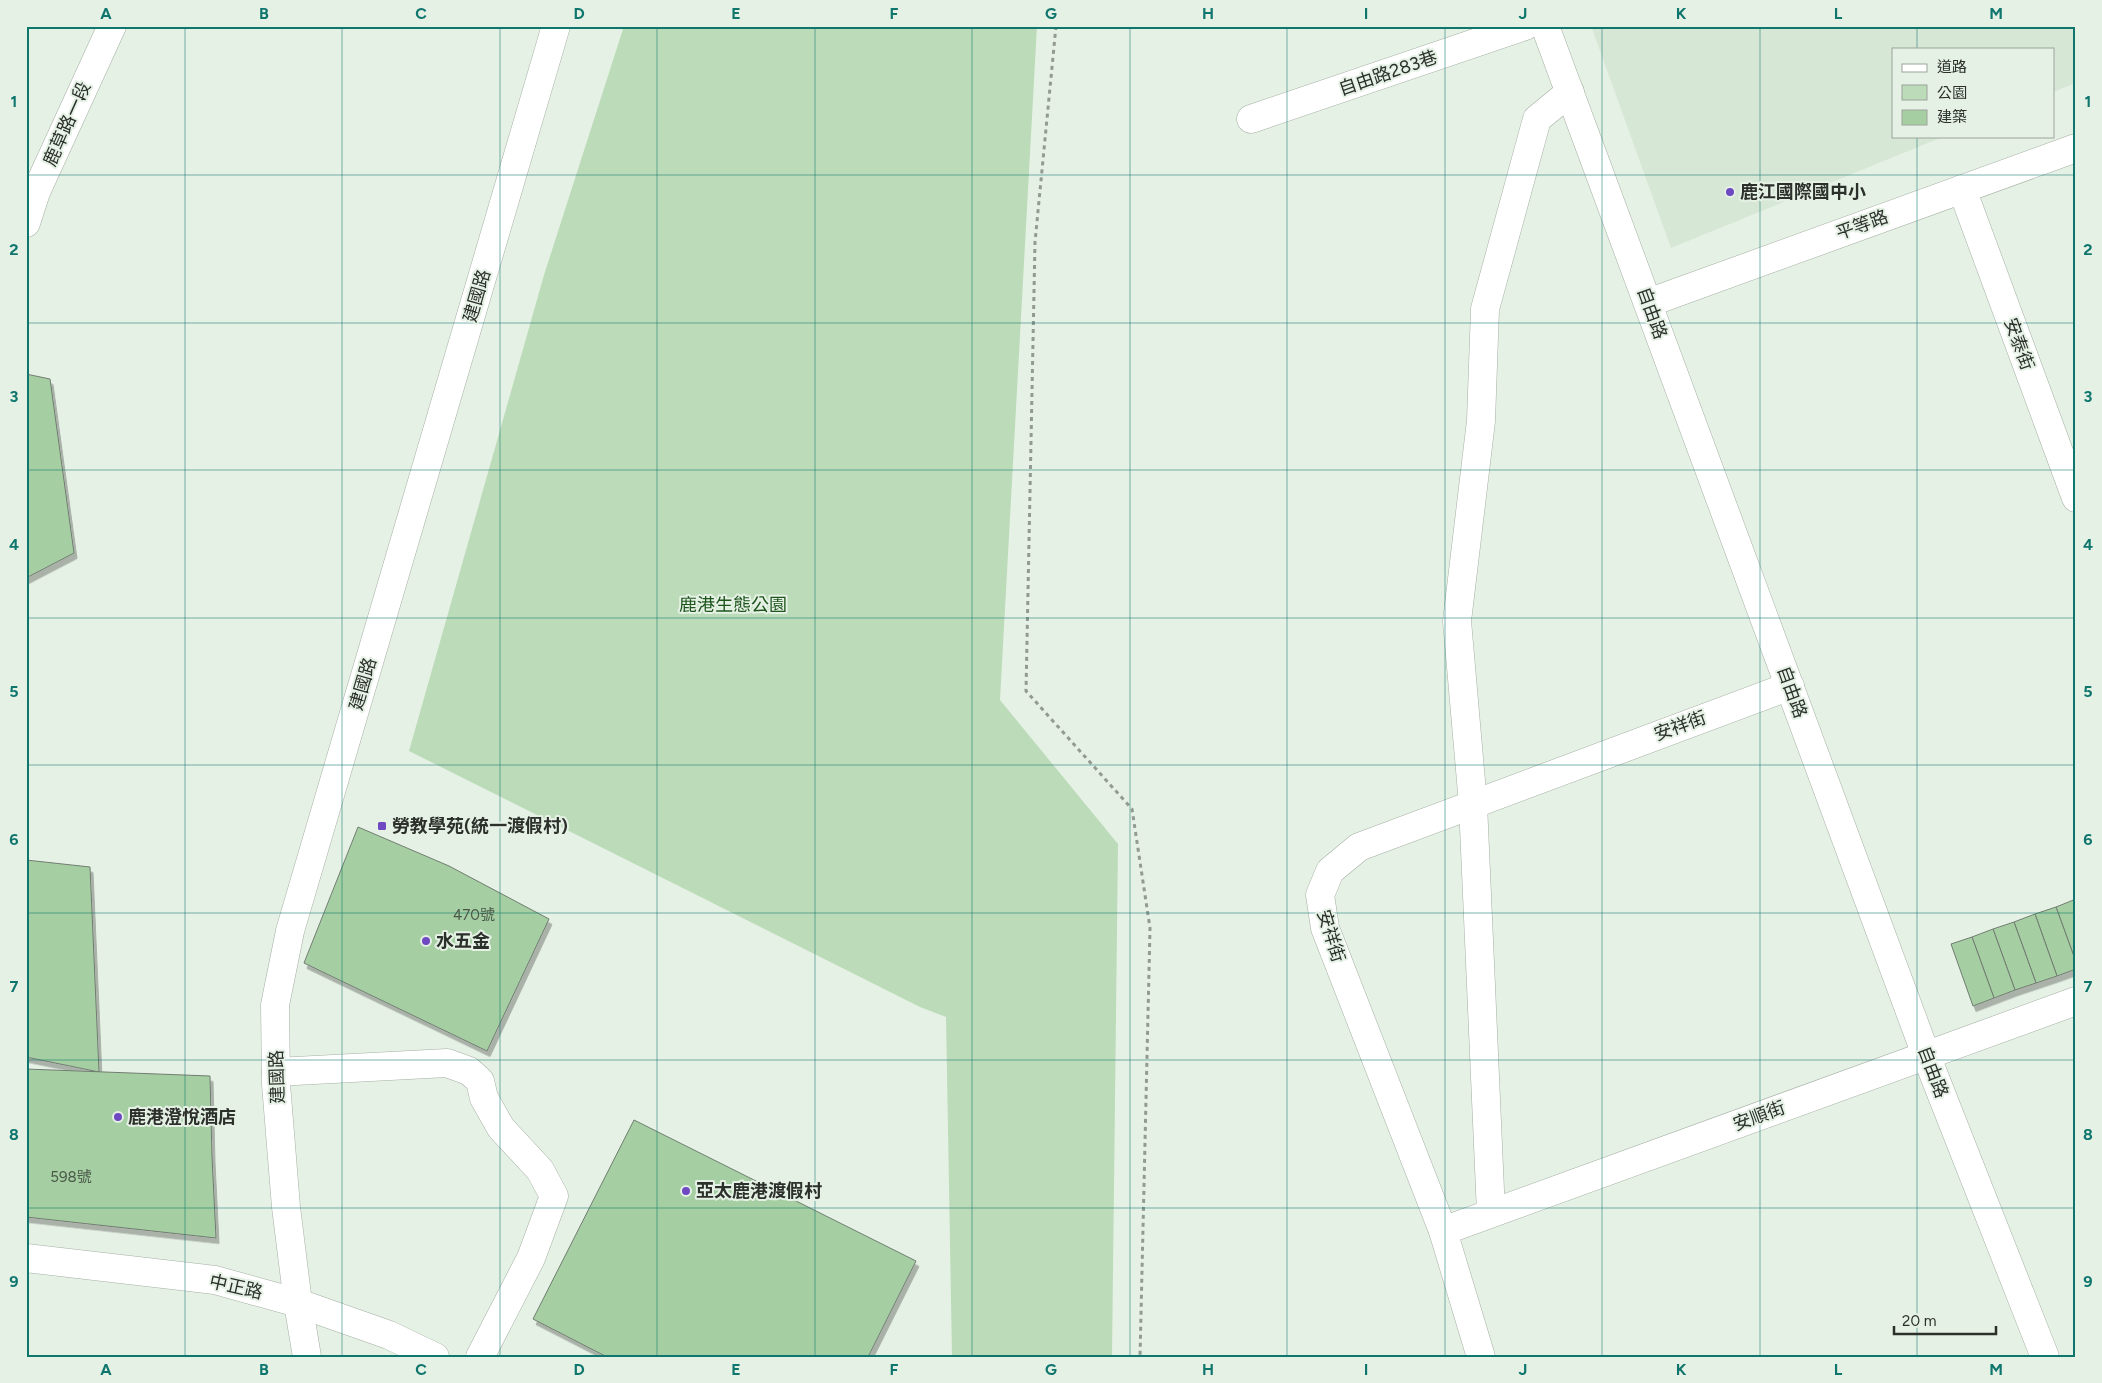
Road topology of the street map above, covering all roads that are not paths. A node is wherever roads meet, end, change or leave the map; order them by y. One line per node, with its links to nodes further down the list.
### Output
1 (112, 26): 9 (street, 鹿草路一段)
2 (556, 26): 17 (street, 建國路)
3 (1525, 26): 6 (street, 自由路283巷)
4 (1545, 26): 5 (street, 自由路)
5 (1570, 92): 11 (street, 自由路); 14 (street)
6 (1251, 119)
7 (2076, 148): 8 (street, 平等路)
8 (1962, 189): 11 (street, 平等路); 12 (street, 安泰街)
9 (31, 190): 10 (street, 鹿草路一段)
10 (26, 223)
11 (1648, 302): 13 (street, 自由路)
12 (2076, 498)
13 (1790, 686): 14 (street, 安祥街); 16 (street, 自由路)
14 (1474, 804): 18 (street); 19 (street, 安祥街)
15 (2076, 1001): 16 (street, 安順街)
16 (1926, 1055): 18 (street, 安順街); 26 (street, 自由路)
17 (276, 1072): 21 (street, 建國路); 24 (street)
18 (1491, 1213): 19 (street, 安順街)
19 (1443, 1231): 25 (street, 安祥街)
20 (26, 1258): 21 (street, 中正路)
21 (298, 1302): 22 (street, 建國路); 23 (street, 中正路)
22 (307, 1357)
23 (435, 1357)
24 (480, 1357)
25 (1481, 1357)
26 (2045, 1357)

